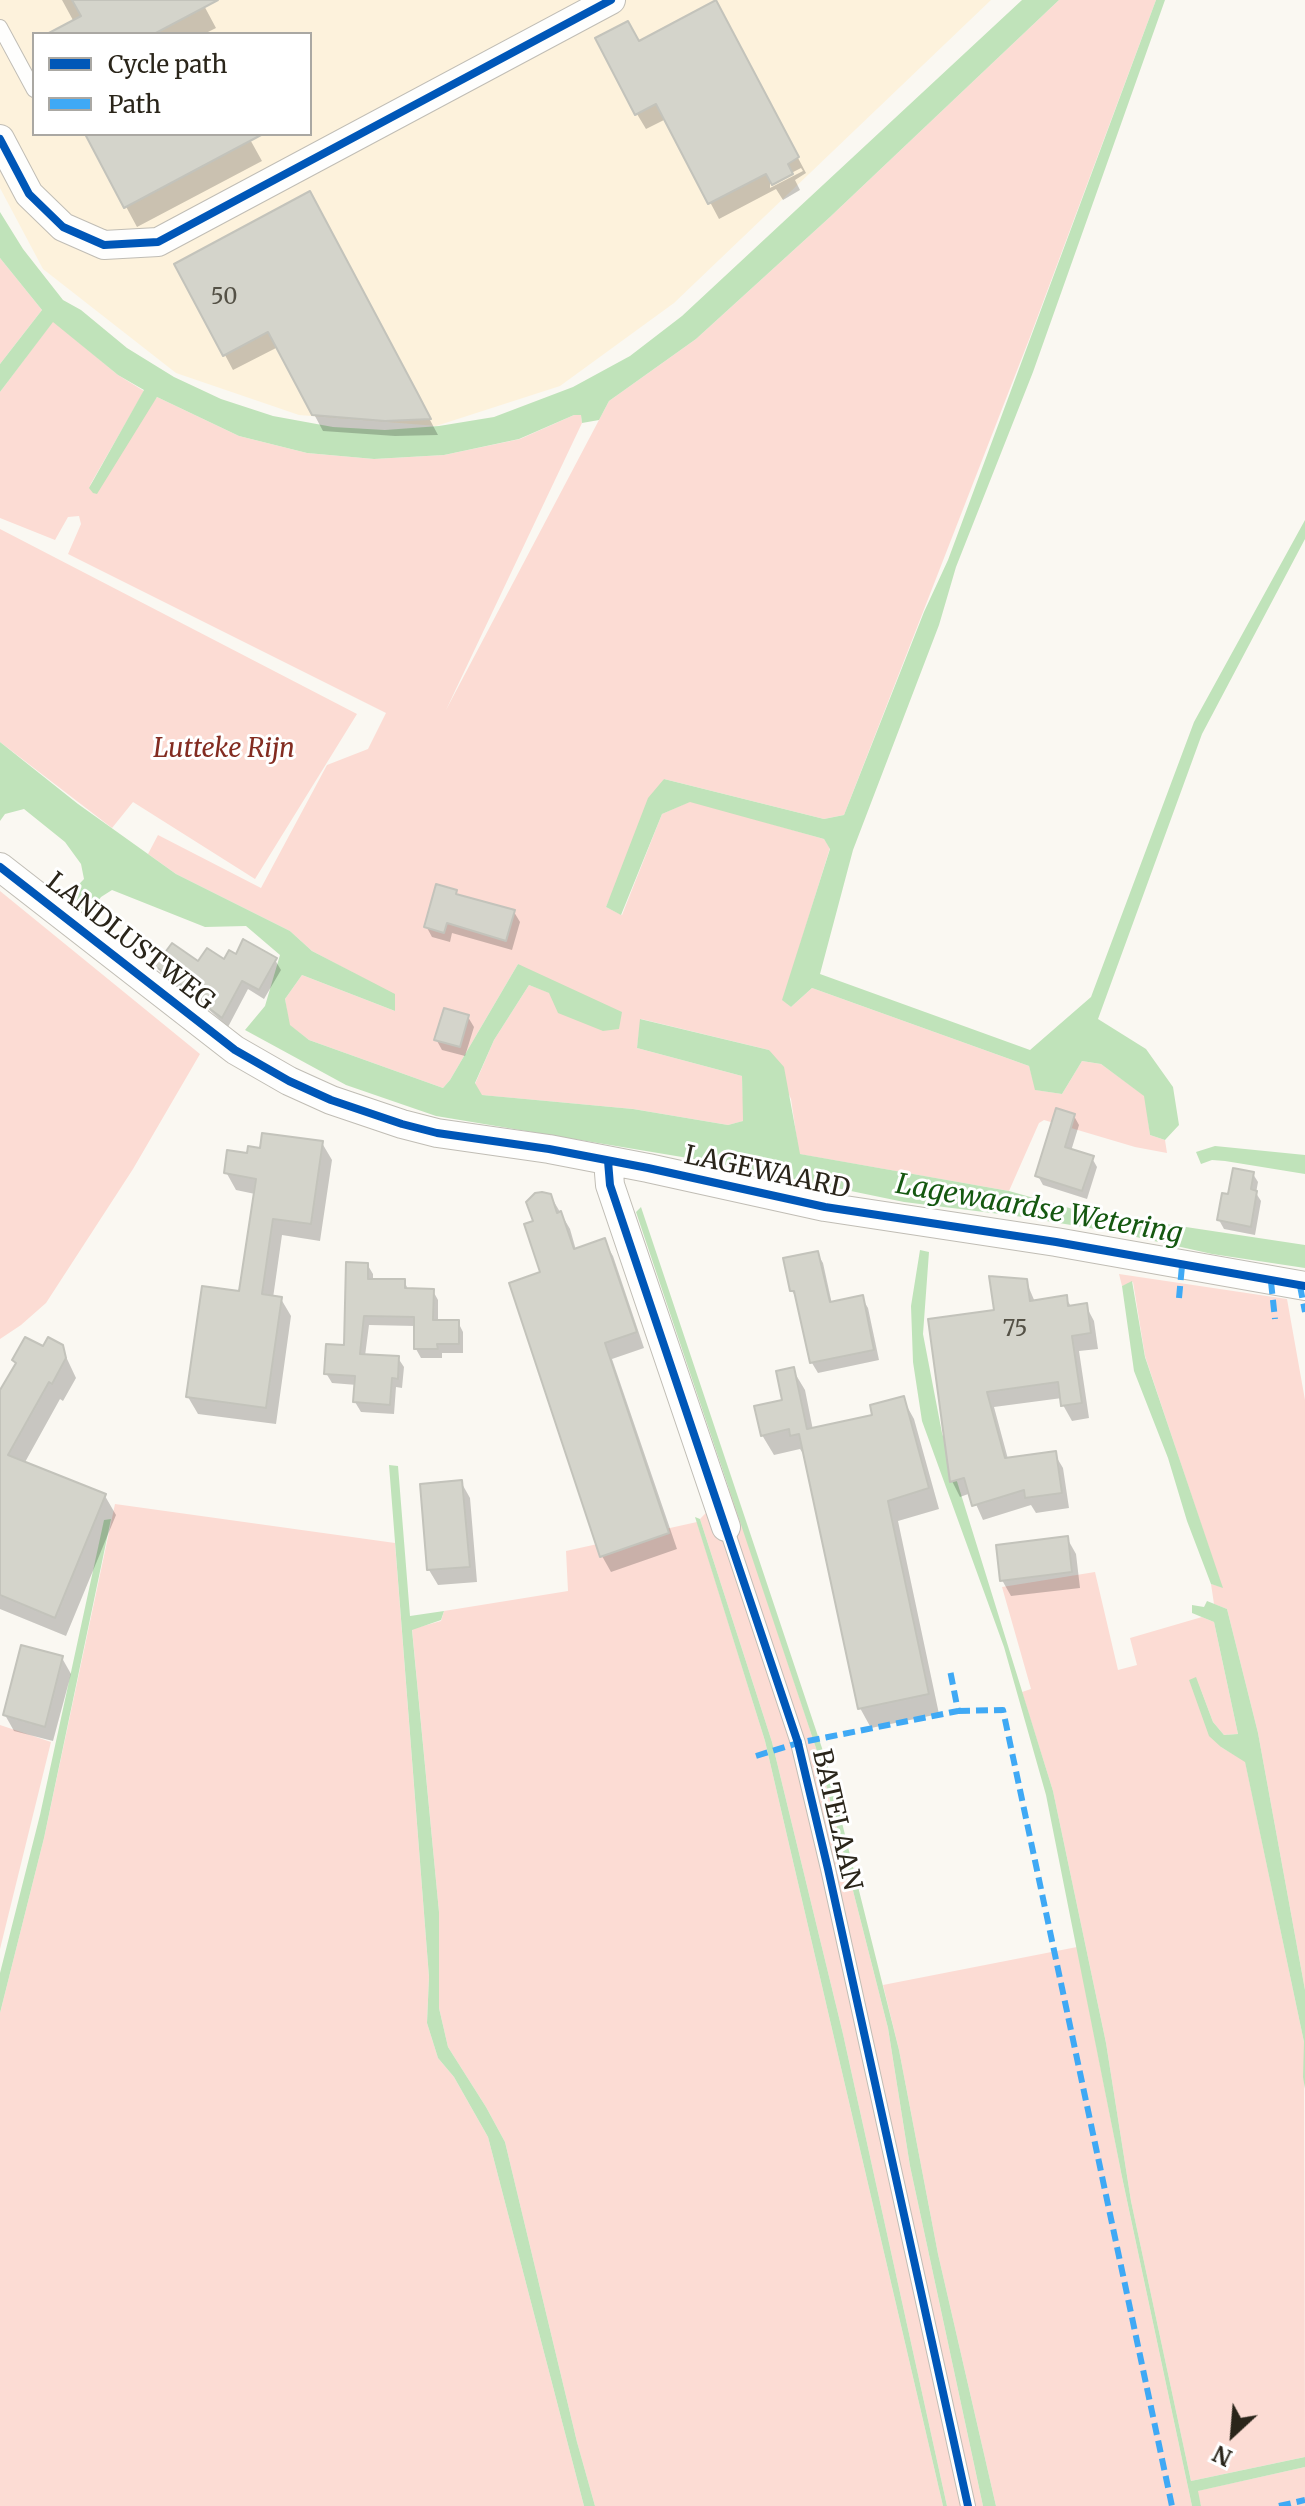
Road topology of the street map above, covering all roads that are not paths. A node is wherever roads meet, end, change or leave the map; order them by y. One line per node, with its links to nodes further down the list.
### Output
1 (611, 0): 4 (street)
2 (0, 27): 3 (lane)
3 (32, 86)
4 (0, 139)
5 (0, 867): 6 (street, LANDLUSTWEG)
6 (235, 1050): 7 (street, LAGEWAARD)
7 (608, 1161): 8 (street, LAGEWAARD); 9 (street, BATELAAN)
8 (1305, 1286)
9 (726, 1527): 10 (lane, BATELAAN)
10 (968, 2506)

